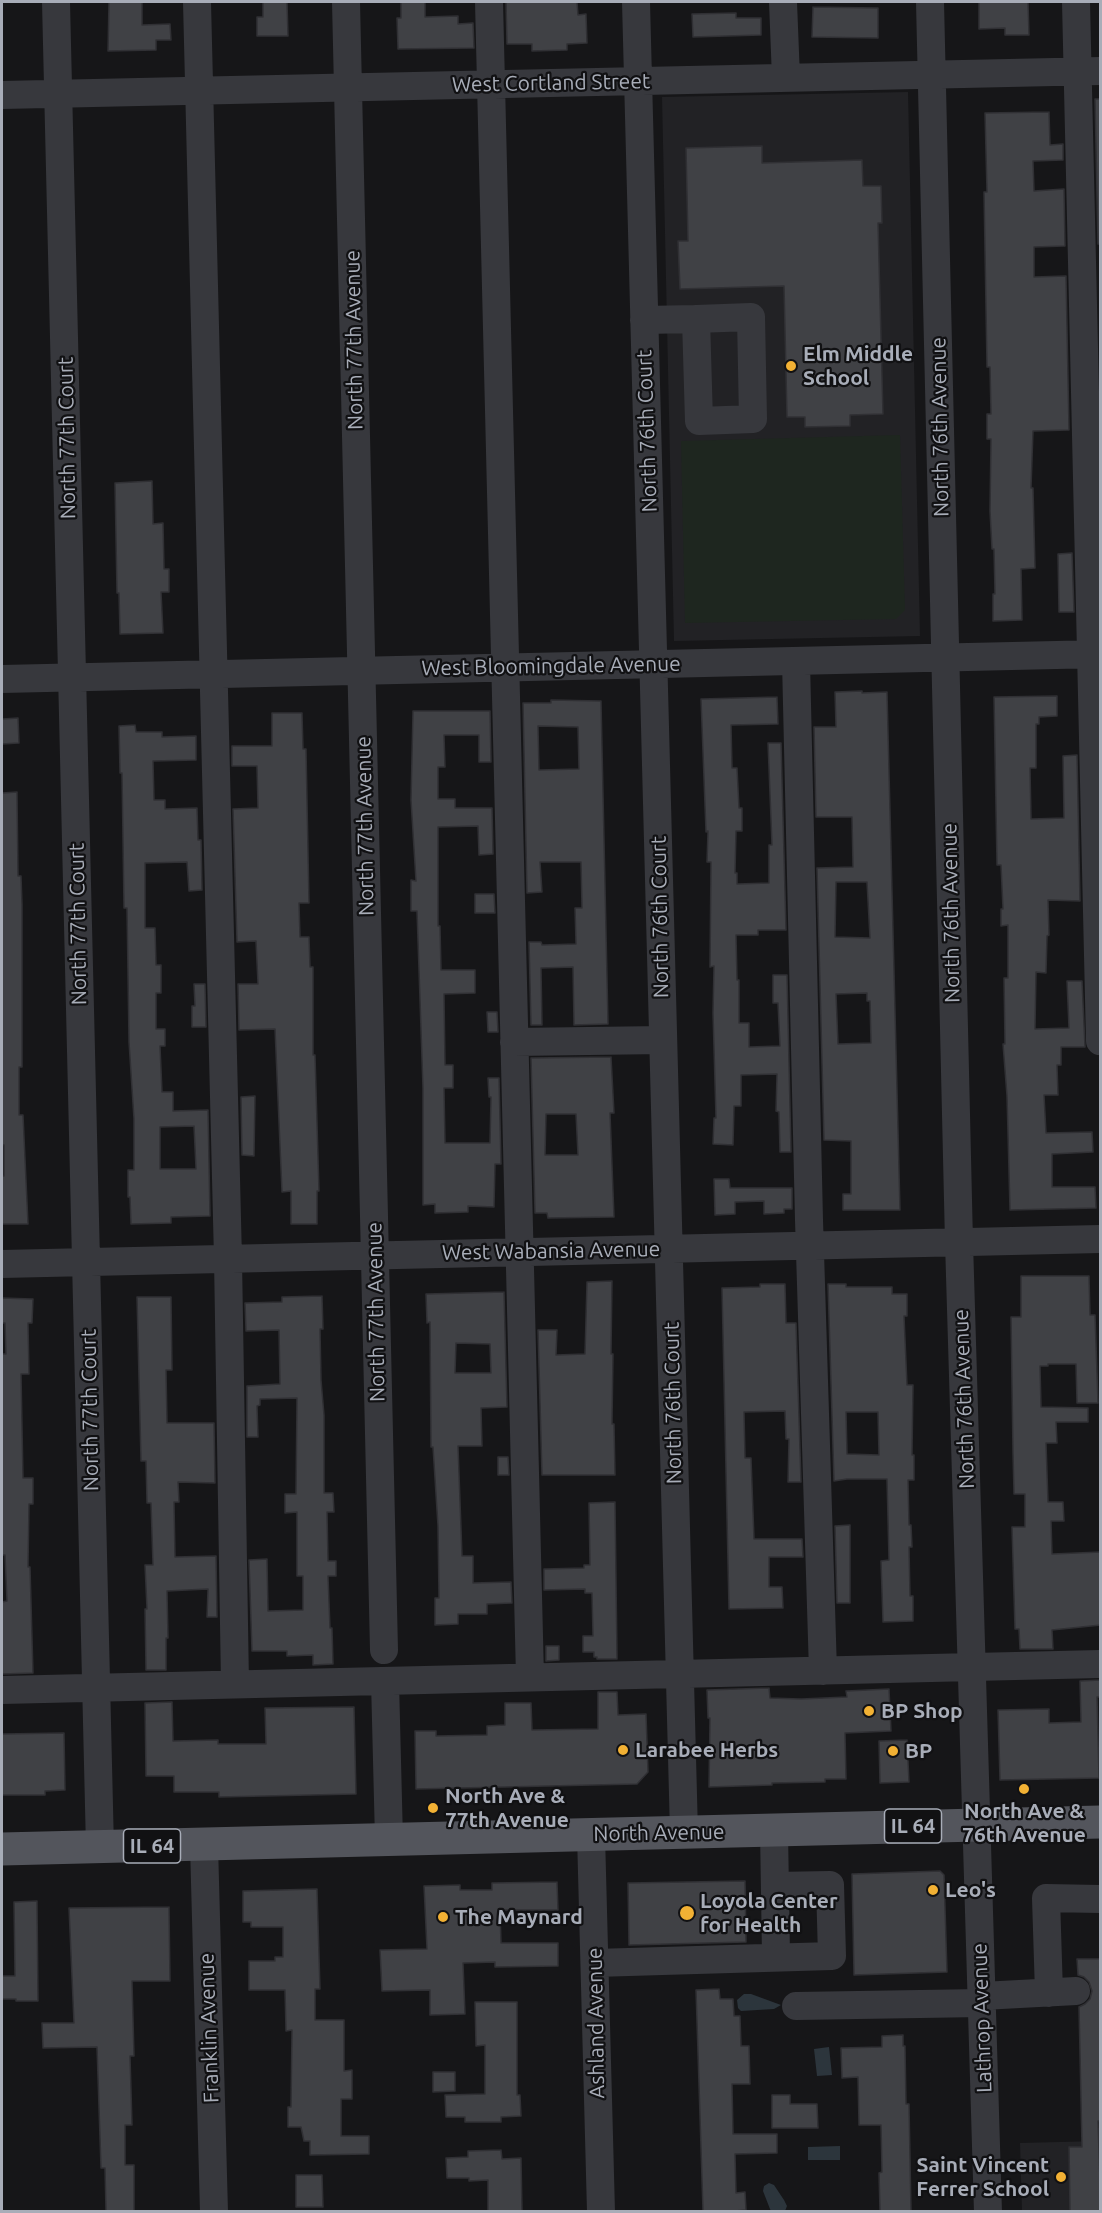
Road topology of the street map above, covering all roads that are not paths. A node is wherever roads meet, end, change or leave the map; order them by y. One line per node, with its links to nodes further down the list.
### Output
1 (56, 2): 16 (street, North 77th Court)
2 (196, 2): 15 (street)
3 (346, 2): 14 (street, North 77th Avenue)
4 (489, 2): 13 (street)
5 (636, 2): 12 (street, North 76th Court)
6 (783, 2): 11 (street)
7 (930, 2): 10 (street, North 76th Avenue)
8 (1076, 2): 9 (street)
9 (1089, 71): 10 (street, West Cortland Street); 20 (street)
10 (932, 75): 11 (street, West Cortland Street); 21 (street, North 76th Avenue)
11 (786, 78): 12 (street, West Cortland Street)
12 (638, 81): 13 (street, West Cortland Street); 19 (street, North 76th Court)
13 (491, 85): 14 (street, West Cortland Street); 24 (street)
14 (348, 88): 15 (street, West Cortland Street); 25 (street, North 77th Avenue)
15 (199, 91): 16 (street, West Cortland Street); 26 (street)
16 (58, 94): 17 (street, West Cortland Street); 27 (street, North 77th Court)
17 (2, 95)
18 (696, 319): 19 (street)
19 (644, 320): 23 (street, North 76th Court)
20 (1096, 654): 21 (street, West Bloomingdale Avenue); 30 (street)
21 (945, 657): 22 (street, West Bloomingdale Avenue); 33 (street, North 76th Avenue)
22 (796, 661): 23 (street, West Bloomingdale Avenue); 34 (street)
23 (653, 664): 24 (street, West Bloomingdale Avenue); 29 (street, North 76th Court)
24 (505, 667): 25 (street, West Bloomingdale Avenue); 31 (street)
25 (362, 671): 26 (street, West Bloomingdale Avenue); 37 (street, North 77th Avenue)
26 (214, 674): 27 (street, West Bloomingdale Avenue); 38 (street)
27 (72, 677): 28 (street, West Bloomingdale Avenue); 39 (street, North 77th Court)
28 (2, 679)
29 (663, 1040): 31 (street); 35 (street, North 76th Court)
30 (1101, 1041)
31 (514, 1042): 36 (street)
32 (1101, 1239): 33 (street, West Wabansia Avenue)
33 (959, 1242): 34 (street, West Wabansia Avenue); 43 (street, North 76th Avenue)
34 (810, 1245): 35 (street, West Wabansia Avenue); 44 (street)
35 (669, 1249): 36 (street, West Wabansia Avenue); 45 (street, North 76th Court)
36 (519, 1252): 37 (street, West Wabansia Avenue); 46 (street)
37 (375, 1255): 38 (street, West Wabansia Avenue); 41 (street, North 77th Avenue)
38 (228, 1258): 39 (street, West Wabansia Avenue); 48 (street)
39 (86, 1262): 40 (street, West Wabansia Avenue); 49 (street, North 77th Court)
40 (2, 1264)
41 (384, 1650)
42 (1101, 1664): 43 (street)
43 (972, 1667): 44 (street); 52 (street, North 76th Avenue)
44 (823, 1671): 45 (street)
45 (680, 1674): 46 (street); 54 (street, North 76th Court)
46 (530, 1677): 47 (street)
47 (386, 1681): 48 (street); 56 (street)
48 (235, 1684): 49 (street)
49 (97, 1688): 50 (street); 58 (street, North 77th Court)
50 (2, 1690)
51 (1101, 1822): 52 (main road, North Avenue / IL 64)
52 (976, 1824): 53 (main road, North Avenue / IL 64); 64 (street, Lathrop Avenue)
53 (774, 1830): 54 (main road, North Avenue / IL 64); 60 (street)
54 (684, 1832): 55 (main road, North Avenue / IL 64)
55 (591, 1835): 56 (main road, North Avenue / IL 64); 63 (street, Ashland Avenue)
56 (389, 1840): 57 (main road, North Avenue / IL 64)
57 (204, 1845): 58 (main road, North Avenue / IL 64); 66 (street, Franklin Avenue)
58 (100, 1847): 59 (main road, North Avenue / IL 64)
59 (2, 1849)
60 (775, 1886): 62 (street); 62 (street)
61 (1101, 1899): 64 (street)
62 (776, 1956): 63 (street)
63 (595, 1963): 67 (street, Ashland Avenue)
64 (982, 2000): 65 (street); 68 (street, Lathrop Avenue)
65 (796, 2006)
66 (214, 2211)
67 (601, 2211)
68 (988, 2211)

